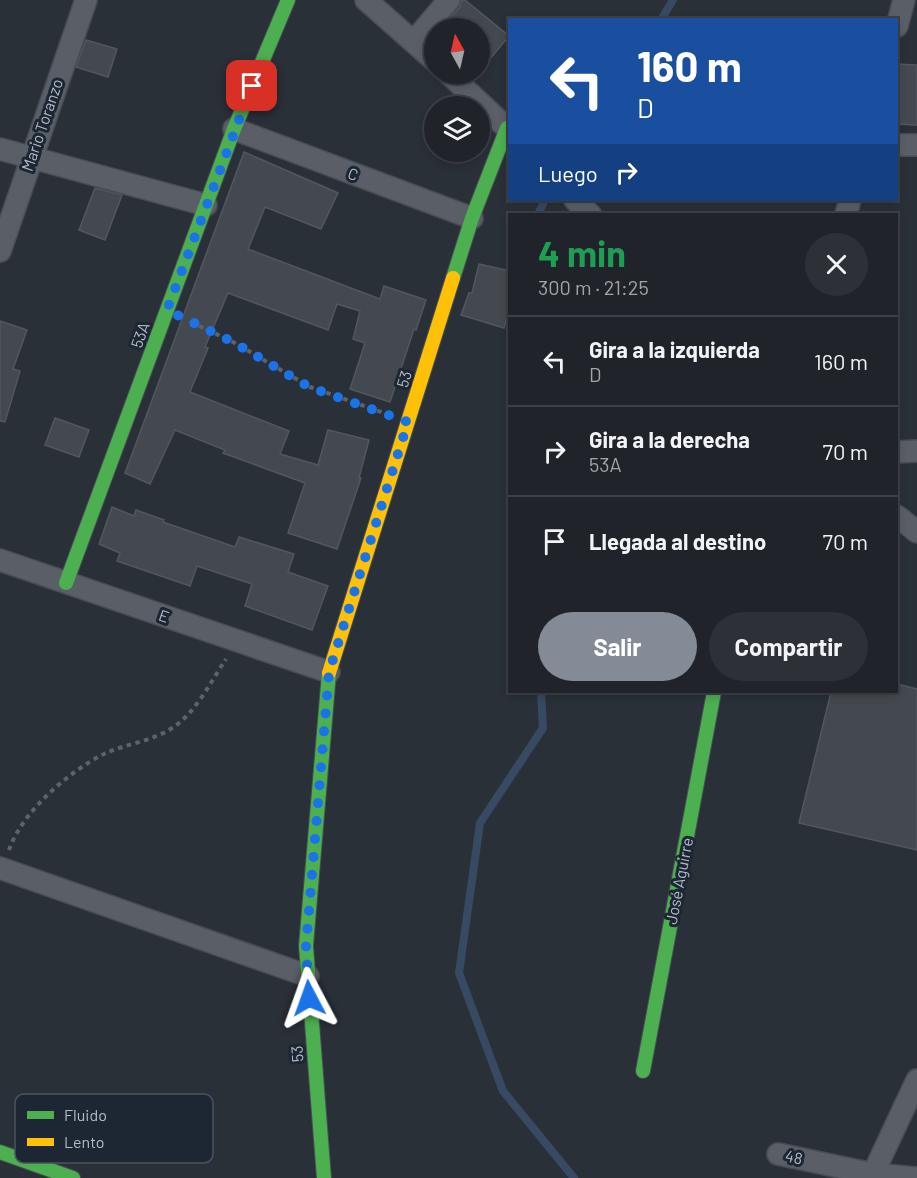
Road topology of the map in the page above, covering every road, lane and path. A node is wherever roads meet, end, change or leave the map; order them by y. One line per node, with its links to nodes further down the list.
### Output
1 (86, 0): 16 (street, Mario Toranzo)
2 (288, 0): 10 (main road, 53A)
3 (366, 0): 7 (street)
4 (449, 0): 7 (street)
5 (904, 0): 6 (street)
6 (898, 22)
7 (414, 41): 8 (street)
8 (424, 51)
9 (460, 84): 11 (street)
10 (234, 129): 18 (main road, 53A); 20 (street, C)
11 (508, 129)
12 (508, 132): 20 (main road, 53)
13 (917, 145): 14 (street)
14 (898, 146)
15 (0, 149): 16 (street)
16 (31, 157): 18 (street); 21 (street, Mario Toranzo)
17 (576, 201): 19 (street)
18 (206, 205): 22 (main road, 53A)
19 (589, 213)
20 (472, 218): 23 (main road, 53)
21 (0, 251)
22 (167, 310): 23 (path); 29 (main road, 53A)
23 (408, 422): 31 (main road, 53)
24 (917, 451): 25 (street)
25 (898, 452)
26 (898, 517): 27 (street)
27 (917, 532)
28 (0, 560): 29 (street, E)
29 (66, 583): 30 (street, E)
30 (238, 641): 31 (street, E); 33 (path)
31 (329, 672): 34 (main road, 53)
32 (714, 693): 35 (main road, José Aguirre)
33 (1, 869): 34 (street)
34 (308, 976): 43 (main road, 53)
35 (643, 1071)
36 (917, 1080): 41 (street)
37 (0, 1152): 39 (main road)
38 (778, 1154): 41 (street, 48)
39 (15, 1157)
40 (31, 1163): 42 (main road)
41 (873, 1174): 44 (street, 48)
42 (73, 1178)
43 (324, 1178)
44 (917, 1178)

